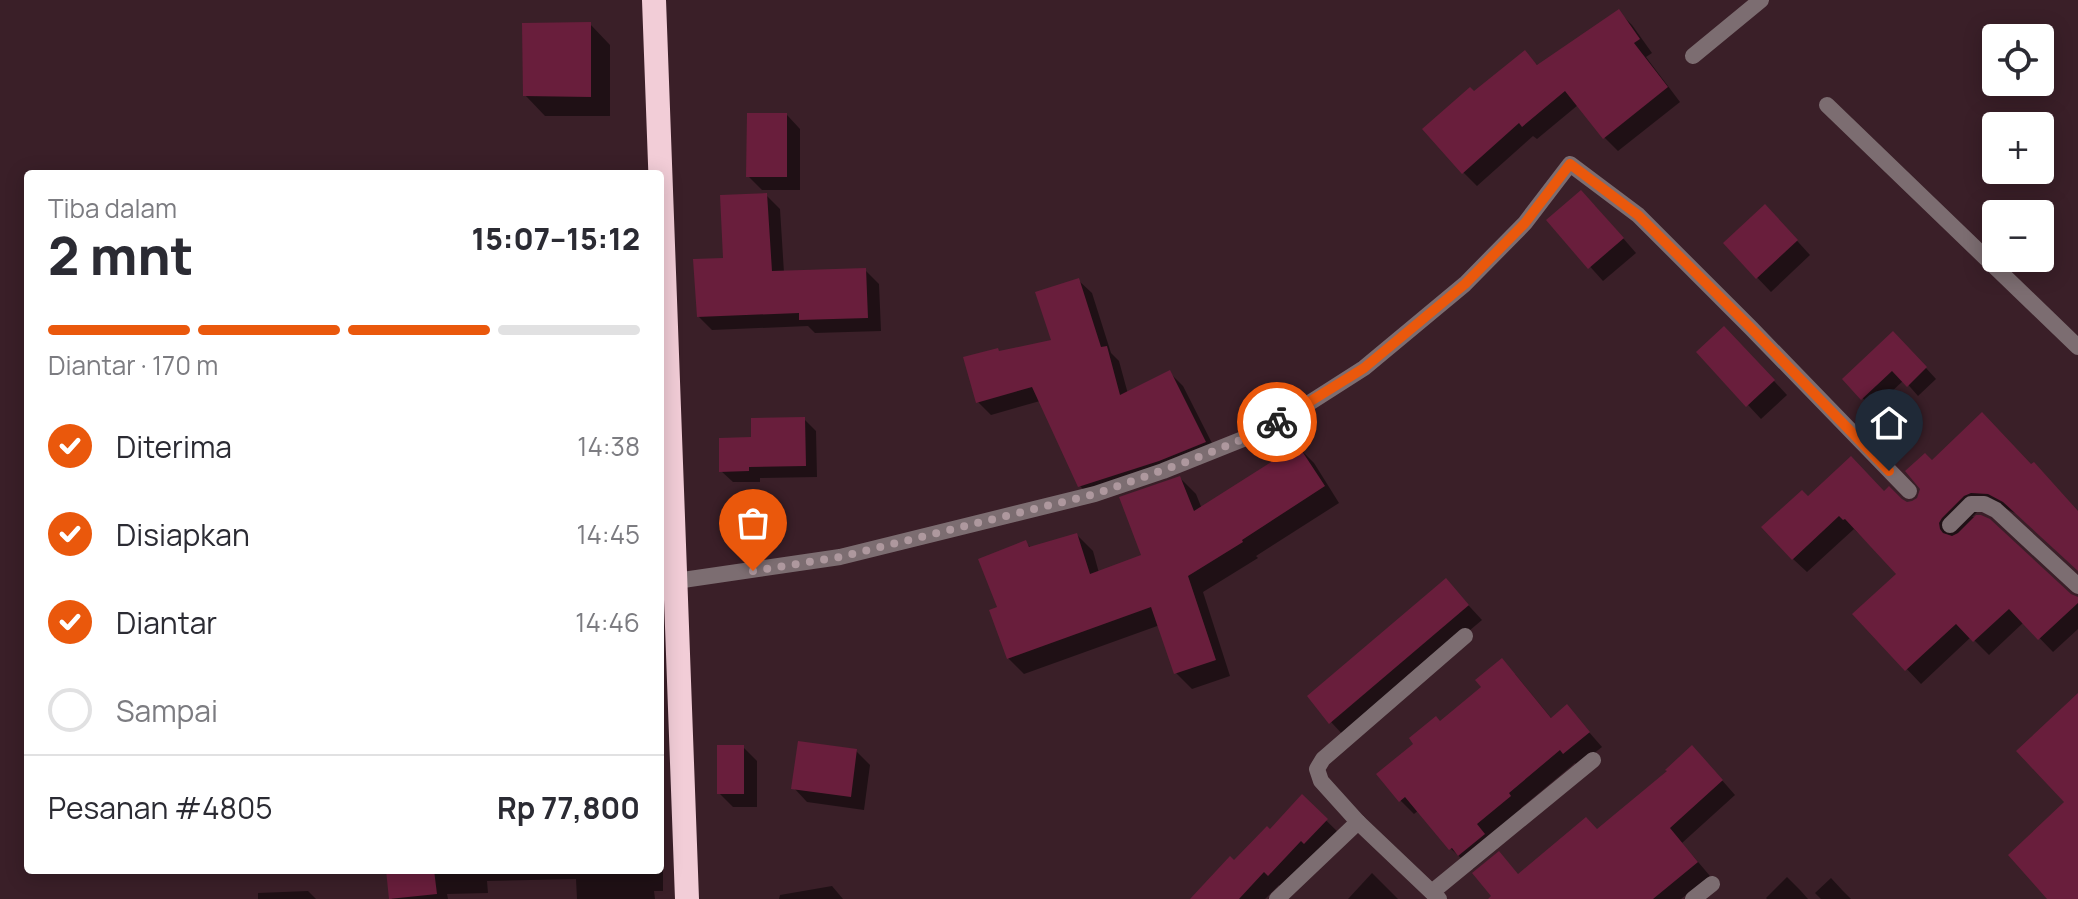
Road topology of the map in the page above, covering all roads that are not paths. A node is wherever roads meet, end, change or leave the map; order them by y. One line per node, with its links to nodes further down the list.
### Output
1 (654, 0): 5 (highway)
2 (1761, 0): 3 (street)
3 (1693, 56)
4 (1827, 105): 7 (street)
5 (660, 170)
6 (664, 264): 10 (highway)
7 (2078, 347)
8 (1909, 491): 10 (street)
9 (1950, 525): 11 (street)
10 (676, 581): 17 (highway)
11 (2078, 586)
12 (1465, 636): 14 (street)
13 (1593, 760): 16 (street)
14 (1358, 822): 16 (street); 18 (street)
15 (1712, 884): 19 (street)
16 (1436, 896)
17 (687, 899)
18 (1277, 899)
19 (1693, 899)

